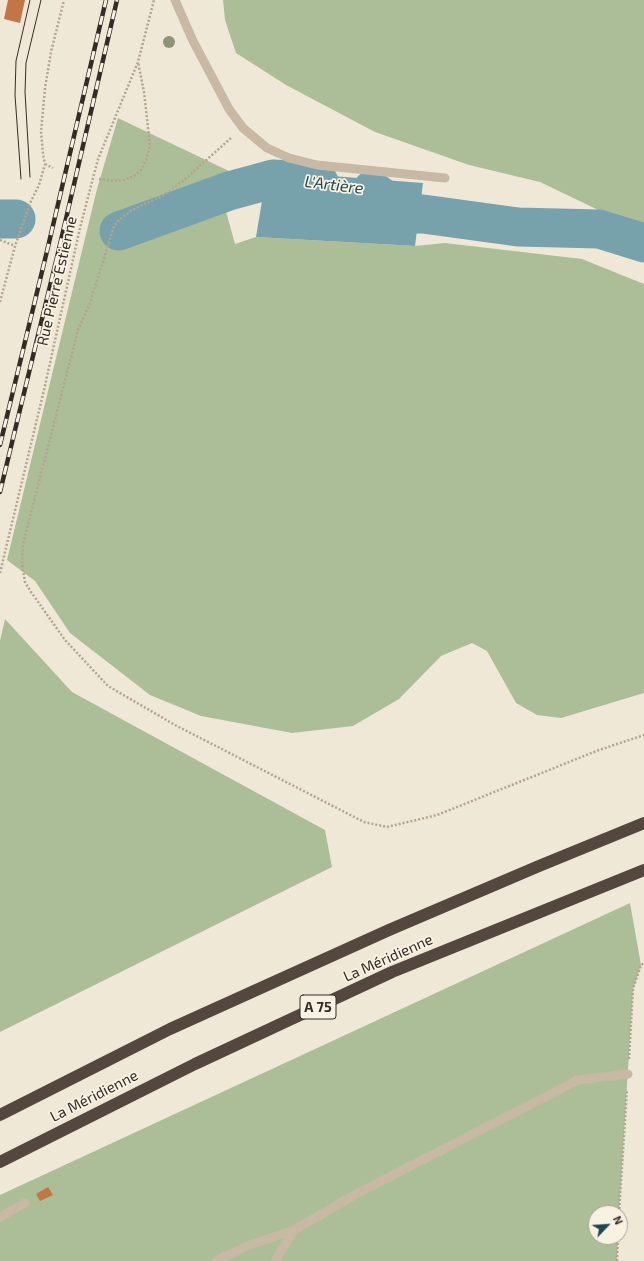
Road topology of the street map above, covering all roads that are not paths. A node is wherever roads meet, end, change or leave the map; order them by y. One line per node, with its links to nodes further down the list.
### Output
1 (175, 0): 2 (lane)
2 (445, 178)
3 (644, 823): 6 (highway, La Méridienne)
4 (644, 870): 7 (highway, La Méridienne / A 75)
5 (628, 1074): 10 (lane)
6 (0, 1115)
7 (0, 1162)
8 (25, 1203): 9 (lane)
9 (0, 1217)
10 (294, 1230): 11 (lane); 12 (lane)
11 (216, 1261)
12 (275, 1261)

